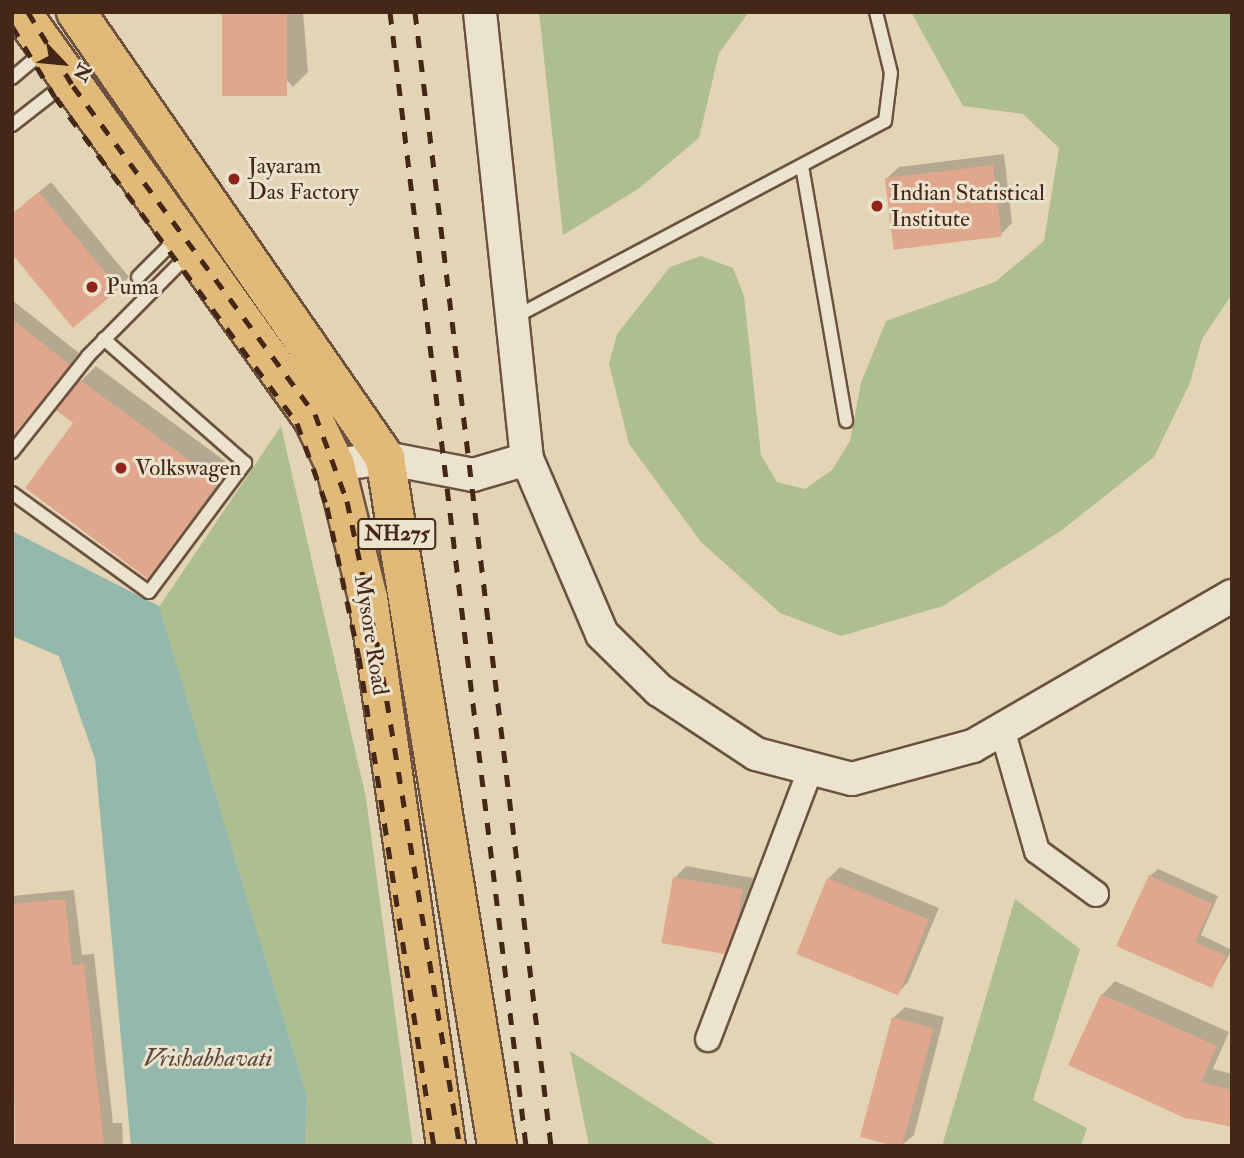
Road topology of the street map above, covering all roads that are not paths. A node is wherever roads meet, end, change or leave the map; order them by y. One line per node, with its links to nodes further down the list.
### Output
1 (21, 12): 5 (highway, Mysore Road / NH275)
2 (76, 12): 16 (highway, Mysore Road / NH275)
3 (480, 12): 12 (street)
4 (876, 12): 9 (lane)
5 (47, 49): 6 (lane); 7 (highway, Mysore Road / NH275)
6 (12, 78)
7 (70, 79): 8 (lane); 10 (highway, Mysore Road / NH275)
8 (12, 125)
9 (802, 166): 12 (lane); 14 (lane)
10 (187, 242): 11 (lane); 13 (lane); 18 (highway, Mysore Road / NH275)
11 (138, 277)
12 (517, 316): 17 (street)
13 (104, 340): 15 (lane); 19 (lane)
14 (846, 421)
15 (12, 452)
16 (385, 458): 17 (street); 18 (street); 26 (highway, Mysore Road / NH275)
17 (527, 458): 22 (street)
18 (335, 464): 25 (highway, Mysore Road / NH275)
19 (12, 493)
20 (1232, 596): 21 (street)
21 (1002, 729): 22 (street); 23 (street)
22 (811, 768): 24 (street)
23 (1096, 894)
24 (708, 1039)
25 (446, 1146)
26 (498, 1146)

